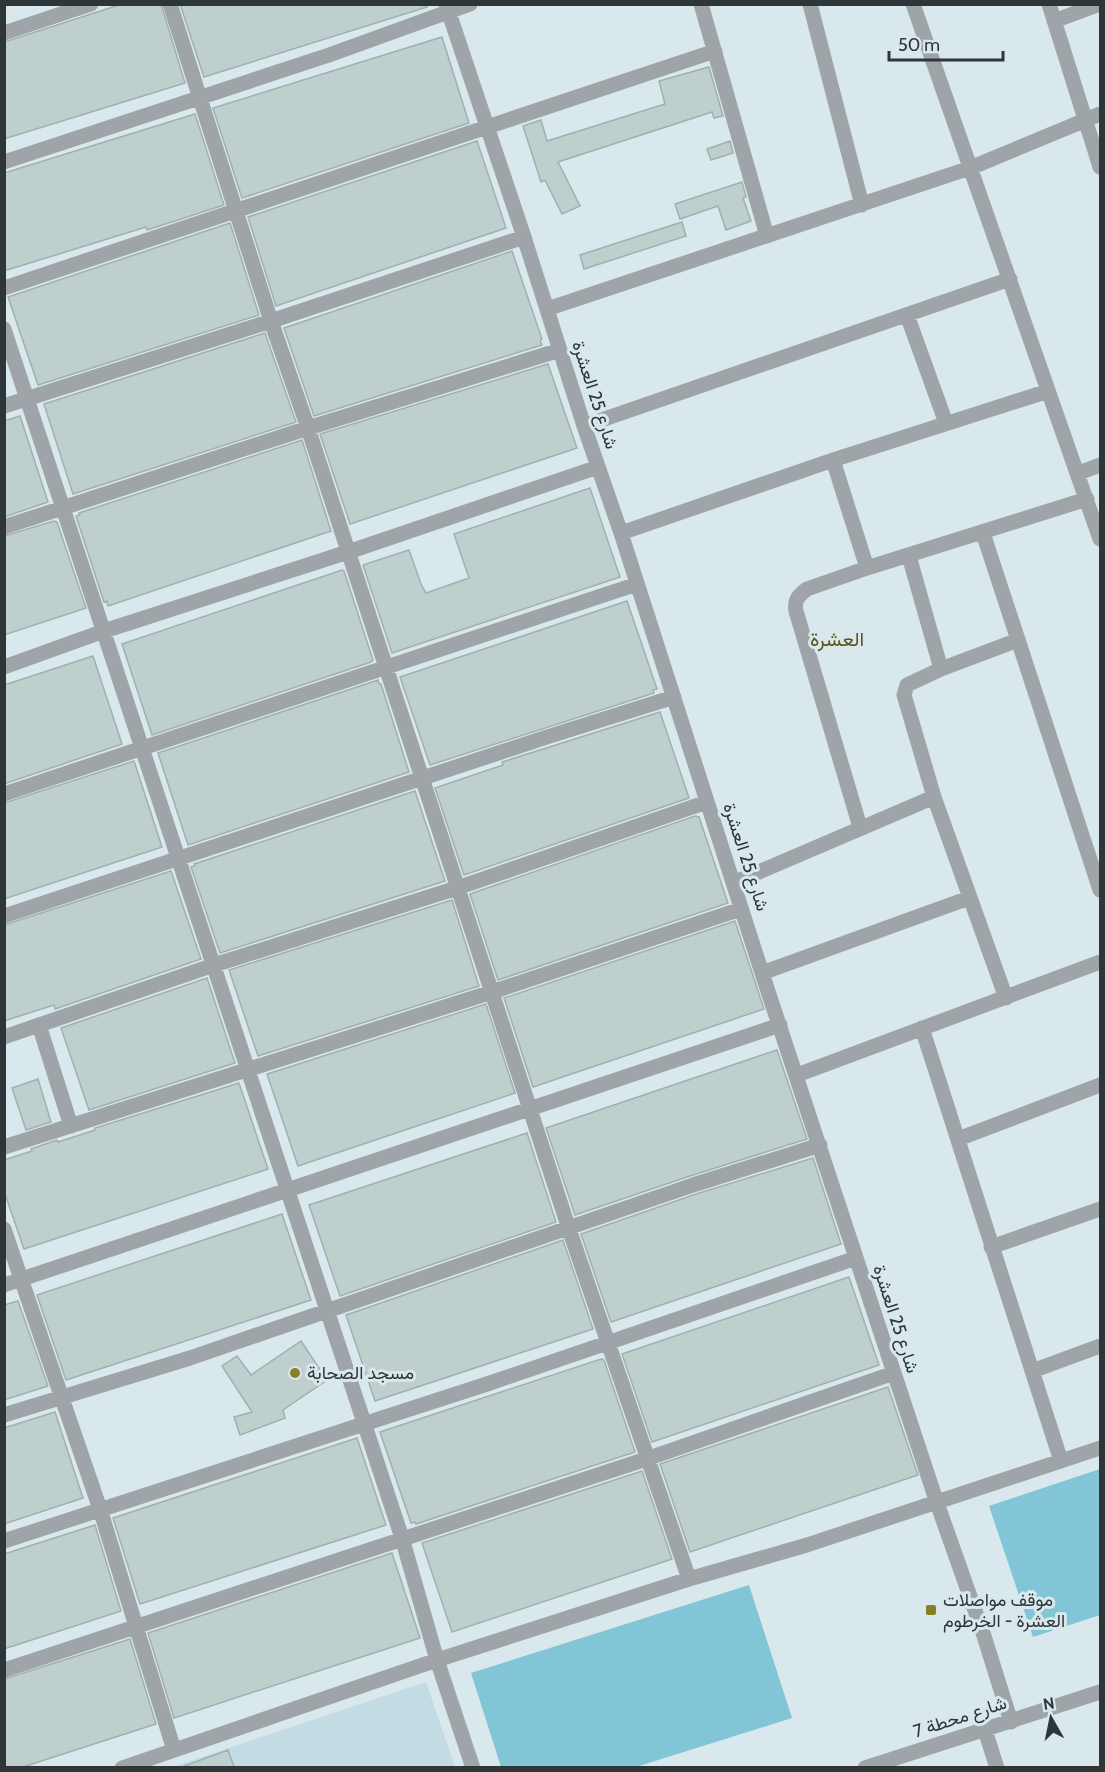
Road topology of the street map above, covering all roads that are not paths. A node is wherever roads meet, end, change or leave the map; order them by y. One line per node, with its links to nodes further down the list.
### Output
1 (91, 4): 11 (street)
2 (170, 4): 13 (street)
3 (470, 4): 9 (street)
4 (701, 4): 12 (street)
5 (810, 4): 19 (street)
6 (913, 4): 18 (street)
7 (1049, 4): 10 (street)
8 (1100, 4): 10 (street)
9 (447, 8): 13 (street); 15 (street, شارع 25 العشرة)
10 (1054, 21): 14 (street)
11 (4, 33)
12 (715, 51): 15 (street); 21 (street)
13 (201, 97): 16 (street); 20 (street)
14 (1094, 117): 17 (street); 18 (street)
15 (486, 128): 20 (street); 22 (street, شارع 25 العشرة)
16 (4, 162)
17 (1101, 166)
18 (970, 168): 19 (street); 23 (street)
19 (862, 205): 21 (street)
20 (237, 209): 24 (street); 27 (street)
21 (767, 236): 25 (street)
22 (524, 237): 25 (street, شارع 25 العشرة); 27 (street)
23 (1010, 279): 26 (street); 30 (street)
24 (4, 288)
25 (547, 309): 29 (street, شارع 25 العشرة)
26 (907, 315): 33 (street); 34 (street)
27 (271, 321): 31 (street); 35 (street)
28 (4, 329): 31 (street)
29 (560, 350): 34 (street, شارع 25 العشرة); 35 (street)
30 (1048, 391): 33 (street); 39 (street)
31 (27, 399): 32 (street); 41 (street)
32 (4, 406)
33 (946, 423): 36 (street)
34 (584, 426): 38 (street, شارع 25 العشرة)
35 (308, 428): 41 (street); 46 (street)
36 (833, 460): 43 (street); 48 (street)
37 (1101, 465): 39 (street)
38 (597, 467): 43 (street, شارع 25 العشرة); 46 (street)
39 (1078, 473): 40 (street)
40 (1087, 499): 44 (street); 45 (street)
41 (63, 508): 42 (street); 50 (street)
42 (4, 527)
43 (621, 533): 49 (street, شارع 25 العشرة)
44 (983, 533): 47 (street); 51 (street)
45 (1101, 539)
46 (348, 552): 50 (street); 53 (street)
47 (909, 556): 48 (street); 54 (street)
48 (867, 568): 61 (street)
49 (637, 584): 53 (street); 55 (street, شارع 25 العشرة)
50 (104, 631): 52 (street); 56 (street)
51 (1018, 640): 54 (street); 65 (street)
52 (4, 667)
53 (385, 668): 56 (street); 57 (street)
54 (941, 669): 59 (street)
55 (674, 697): 57 (street); 60 (street, شارع 25 العشرة)
56 (143, 747): 58 (street); 62 (street)
57 (421, 778): 62 (street); 64 (street)
58 (4, 794)
59 (934, 796): 61 (street); 66 (street)
60 (707, 802): 63 (street, شارع 25 العشرة); 64 (street)
61 (860, 827): 63 (street)
62 (179, 858): 68 (street); 70 (street)
63 (734, 883): 67 (street, شارع 25 العشرة)
64 (457, 888): 70 (street); 72 (street)
65 (1101, 891)
66 (969, 898): 71 (street); 73 (street)
67 (741, 909): 71 (street, شارع 25 العشرة); 72 (street)
68 (4, 916)
69 (1101, 962): 73 (street)
70 (214, 965): 74 (street); 78 (street)
71 (762, 974): 75 (street, شارع 25 العشرة)
72 (492, 992): 78 (street); 81 (street)
73 (1006, 998): 76 (street)
74 (39, 1025): 77 (street); 82 (street)
75 (780, 1025): 79 (street, شارع 25 العشرة); 81 (street)
76 (922, 1028): 79 (street); 83 (street)
77 (4, 1037)
78 (247, 1071): 82 (street); 86 (street)
79 (796, 1075): 84 (street, شارع 25 العشرة)
80 (1101, 1085): 83 (street)
81 (530, 1109): 86 (street); 89 (street)
82 (71, 1126): 85 (street)
83 (958, 1139): 90 (street)
84 (820, 1145): 89 (street); 91 (street, شارع 25 العشرة)
85 (4, 1147)
86 (288, 1191): 92 (street); 94 (street)
87 (1101, 1209): 90 (street)
88 (4, 1229): 92 (street)
89 (569, 1229): 94 (street); 95 (street)
90 (991, 1247): 97 (street)
91 (856, 1258): 95 (street); 98 (street, شارع 25 العشرة)
92 (21, 1280): 93 (street); 99 (street)
93 (4, 1285)
94 (326, 1311): 99 (street); 101 (street)
95 (608, 1344): 101 (street); 103 (street)
96 (1101, 1346): 97 (street)
97 (1032, 1371): 104 (street)
98 (894, 1373): 103 (street); 105 (street, شارع 25 العشرة)
99 (61, 1399): 100 (street); 106 (street)
100 (4, 1415)
101 (364, 1423): 106 (street); 107 (street)
102 (1101, 1448): 104 (street)
103 (646, 1459): 107 (street); 109 (street)
104 (1061, 1461): 105 (street)
105 (936, 1503): 109 (street); 114 (street, شارع 25 العشرة)
106 (100, 1509): 108 (street); 110 (street)
107 (402, 1538): 110 (street); 111 (street)
108 (4, 1541)
109 (689, 1579): 111 (street)
110 (135, 1628): 112 (street); 116 (street)
111 (437, 1660): 116 (street); 118 (street)
112 (4, 1670)
113 (1101, 1692): 114 (street, شارع محطة 7)
114 (1011, 1722): 115 (street, شارع محطة 7)
115 (985, 1730): 119 (street, شارع محطة 7); 120 (street)
116 (174, 1750): 117 (street)
117 (122, 1767)
118 (473, 1767)
119 (865, 1767)
120 (997, 1767)

